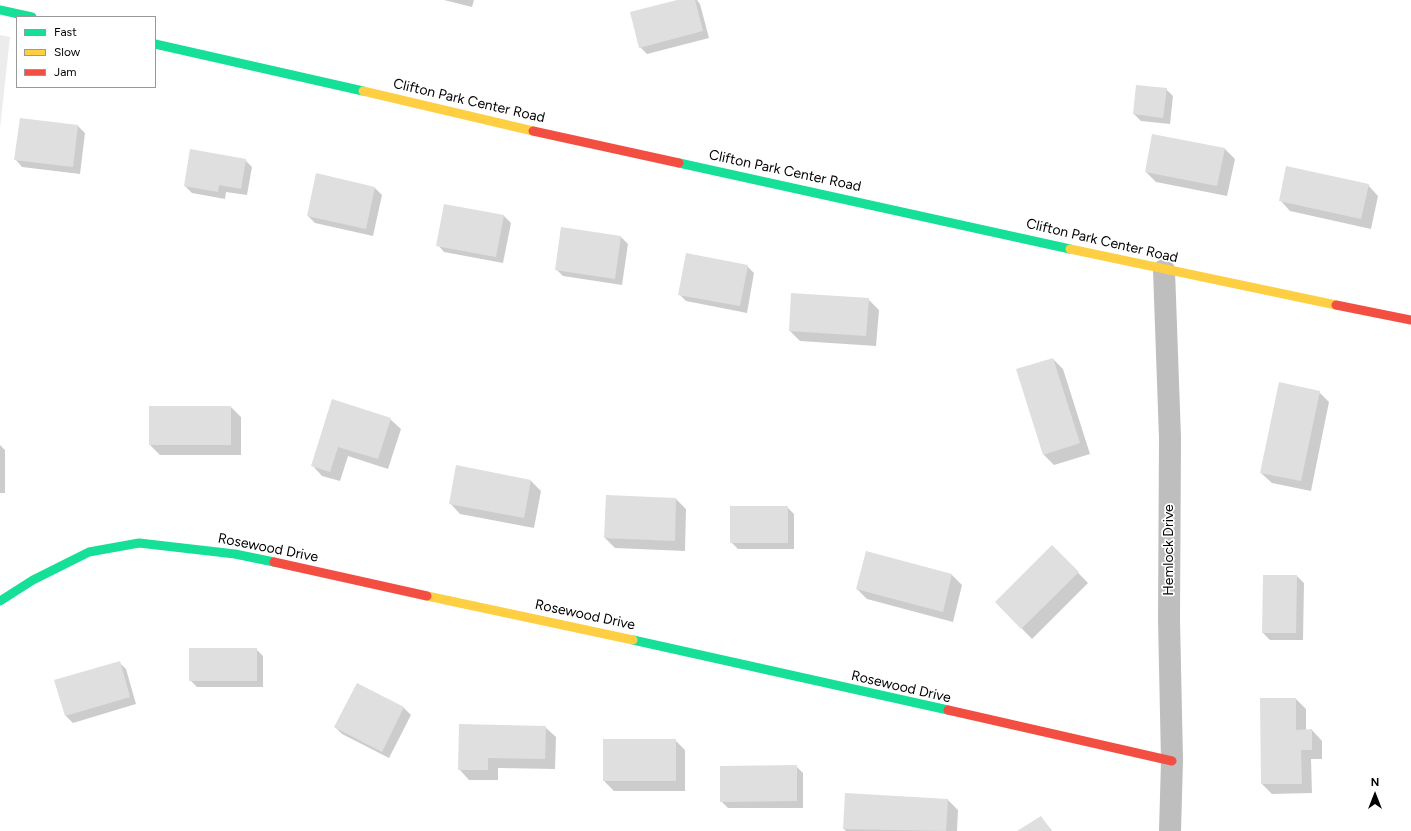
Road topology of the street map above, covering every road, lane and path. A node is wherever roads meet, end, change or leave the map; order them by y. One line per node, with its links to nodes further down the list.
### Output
1 (0, 10): 2 (street)
2 (27, 16)
3 (156, 44): 4 (street, Clifton Park Center Road)
4 (1164, 270): 5 (street, Clifton Park Center Road); 7 (street, Hemlock Drive)
5 (1411, 320)
6 (0, 601): 7 (street, Rosewood Drive)
7 (1172, 761): 8 (street, Hemlock Drive)
8 (1170, 831)

